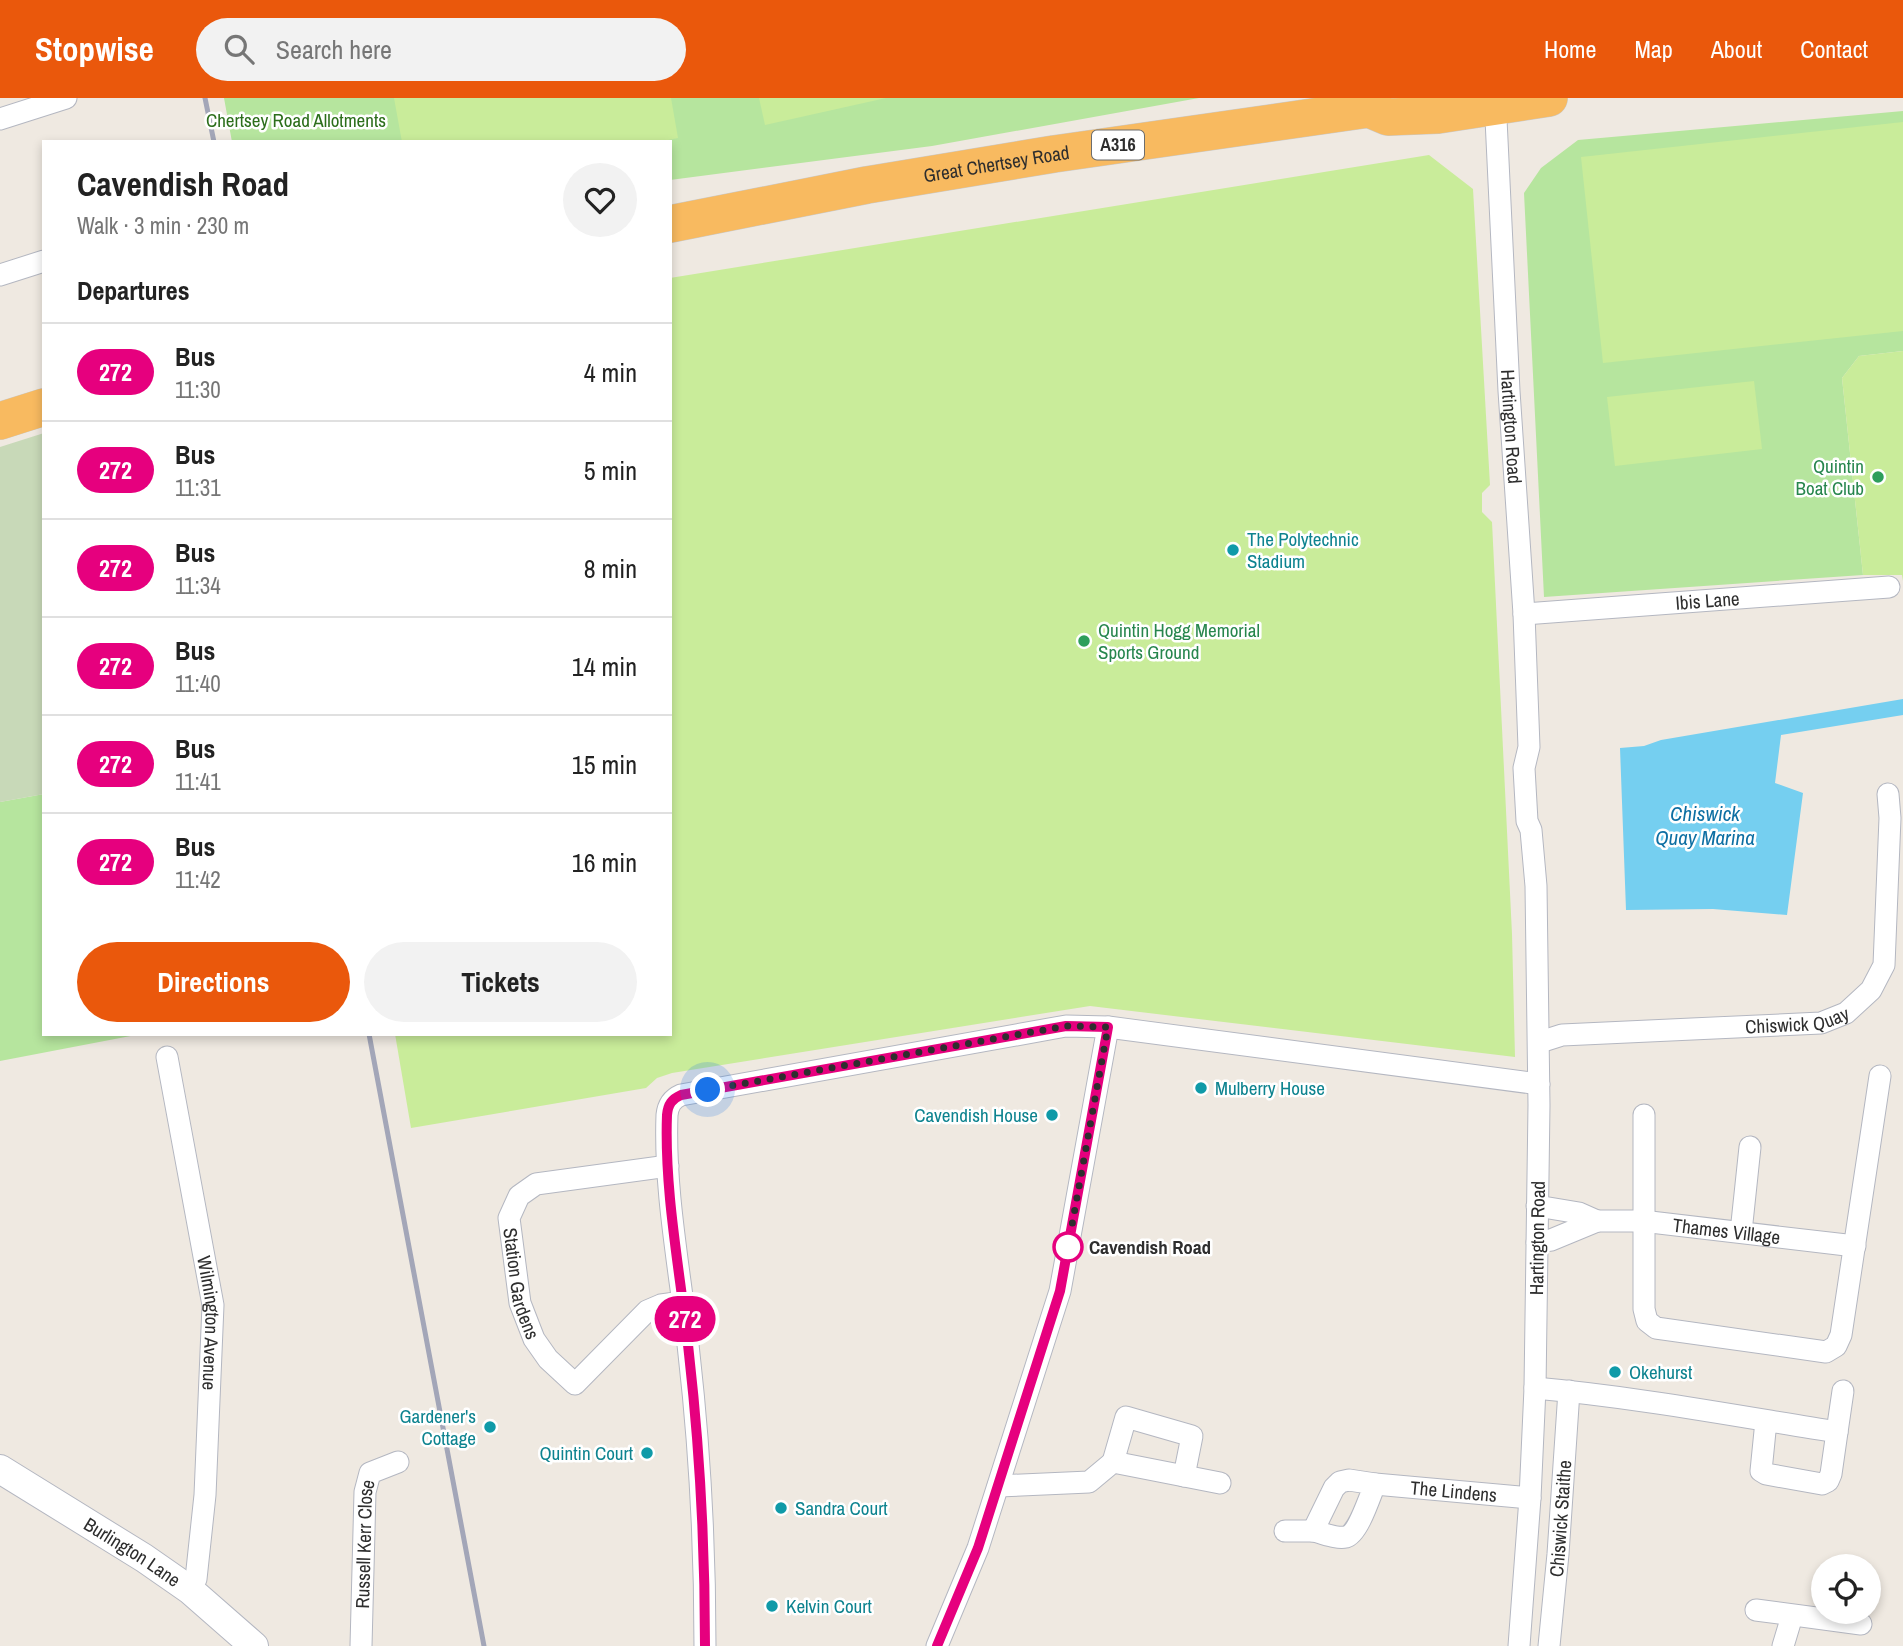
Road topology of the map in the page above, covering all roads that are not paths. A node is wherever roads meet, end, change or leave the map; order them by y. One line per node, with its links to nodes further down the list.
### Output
1 (66, 98): 5 (street)
2 (1549, 98): 3 (highway, A316)
3 (1495, 102): 4 (highway, Great Chertsey Road / A316); 12 (street, Hartington Road)
4 (1375, 103): 6 (highway, Great Chertsey Road / A316)
5 (0, 119)
6 (672, 224)
7 (42, 262): 8 (street)
8 (0, 275)
9 (42, 408): 10 (highway)
10 (0, 421)
11 (1889, 587): 12 (street, Ibis Lane)
12 (1524, 614): 16 (street, Hartington Road)
13 (1888, 794): 14 (street, Chiswick Quay)
14 (1897, 818): 16 (street, Chiswick Quay)
15 (1108, 1027): 19 (street); 22 (street); 41 (street)
16 (1540, 1042): 19 (street, Hartington Road)
17 (166, 1057): 45 (street, Wilmington Avenue)
18 (1880, 1076): 28 (street)
19 (1539, 1084): 23 (street, Hartington Road)
20 (1644, 1115): 25 (street)
21 (1750, 1147): 26 (street)
22 (668, 1166): 29 (street); 29 (street, Station Gardens)
23 (1537, 1206): 24 (street, Thames Village); 27 (street, Hartington Road)
24 (1597, 1221): 25 (street, Thames Village); 27 (street, Thames Village)
25 (1642, 1221): 26 (street, Thames Village); 28 (street)
26 (1741, 1232): 28 (street, Thames Village)
27 (1537, 1242): 30 (street, Hartington Road)
28 (1855, 1246)
29 (683, 1301): 51 (street)
30 (1535, 1388): 31 (street); 42 (street, Hartington Road)
31 (1569, 1391): 33 (street); 54 (street, Chiswick Staithe)
32 (1843, 1391): 34 (street)
33 (1766, 1421): 34 (street); 34 (street)
34 (1837, 1432)
35 (398, 1462): 50 (street, Russell Kerr Close)
36 (1113, 1462): 38 (street); 38 (street); 41 (street)
37 (0, 1469): 45 (street, Burlington Lane)
38 (1184, 1476): 39 (street)
39 (1220, 1483)
40 (1375, 1484): 42 (street, The Lindens); 44 (street, The Lindens); 44 (street)
41 (998, 1486): 52 (street)
42 (1531, 1497): 53 (street, Hartington Road)
43 (1285, 1531): 44 (street)
44 (1313, 1531)
45 (190, 1590): 49 (street, Burlington Lane)
46 (1756, 1610): 47 (street)
47 (1792, 1616): 48 (street); 55 (street)
48 (1811, 1618)
49 (254, 1646)
50 (361, 1646)
51 (705, 1646)
52 (937, 1646)
53 (1519, 1646)
54 (1549, 1646)
55 (1783, 1646)

